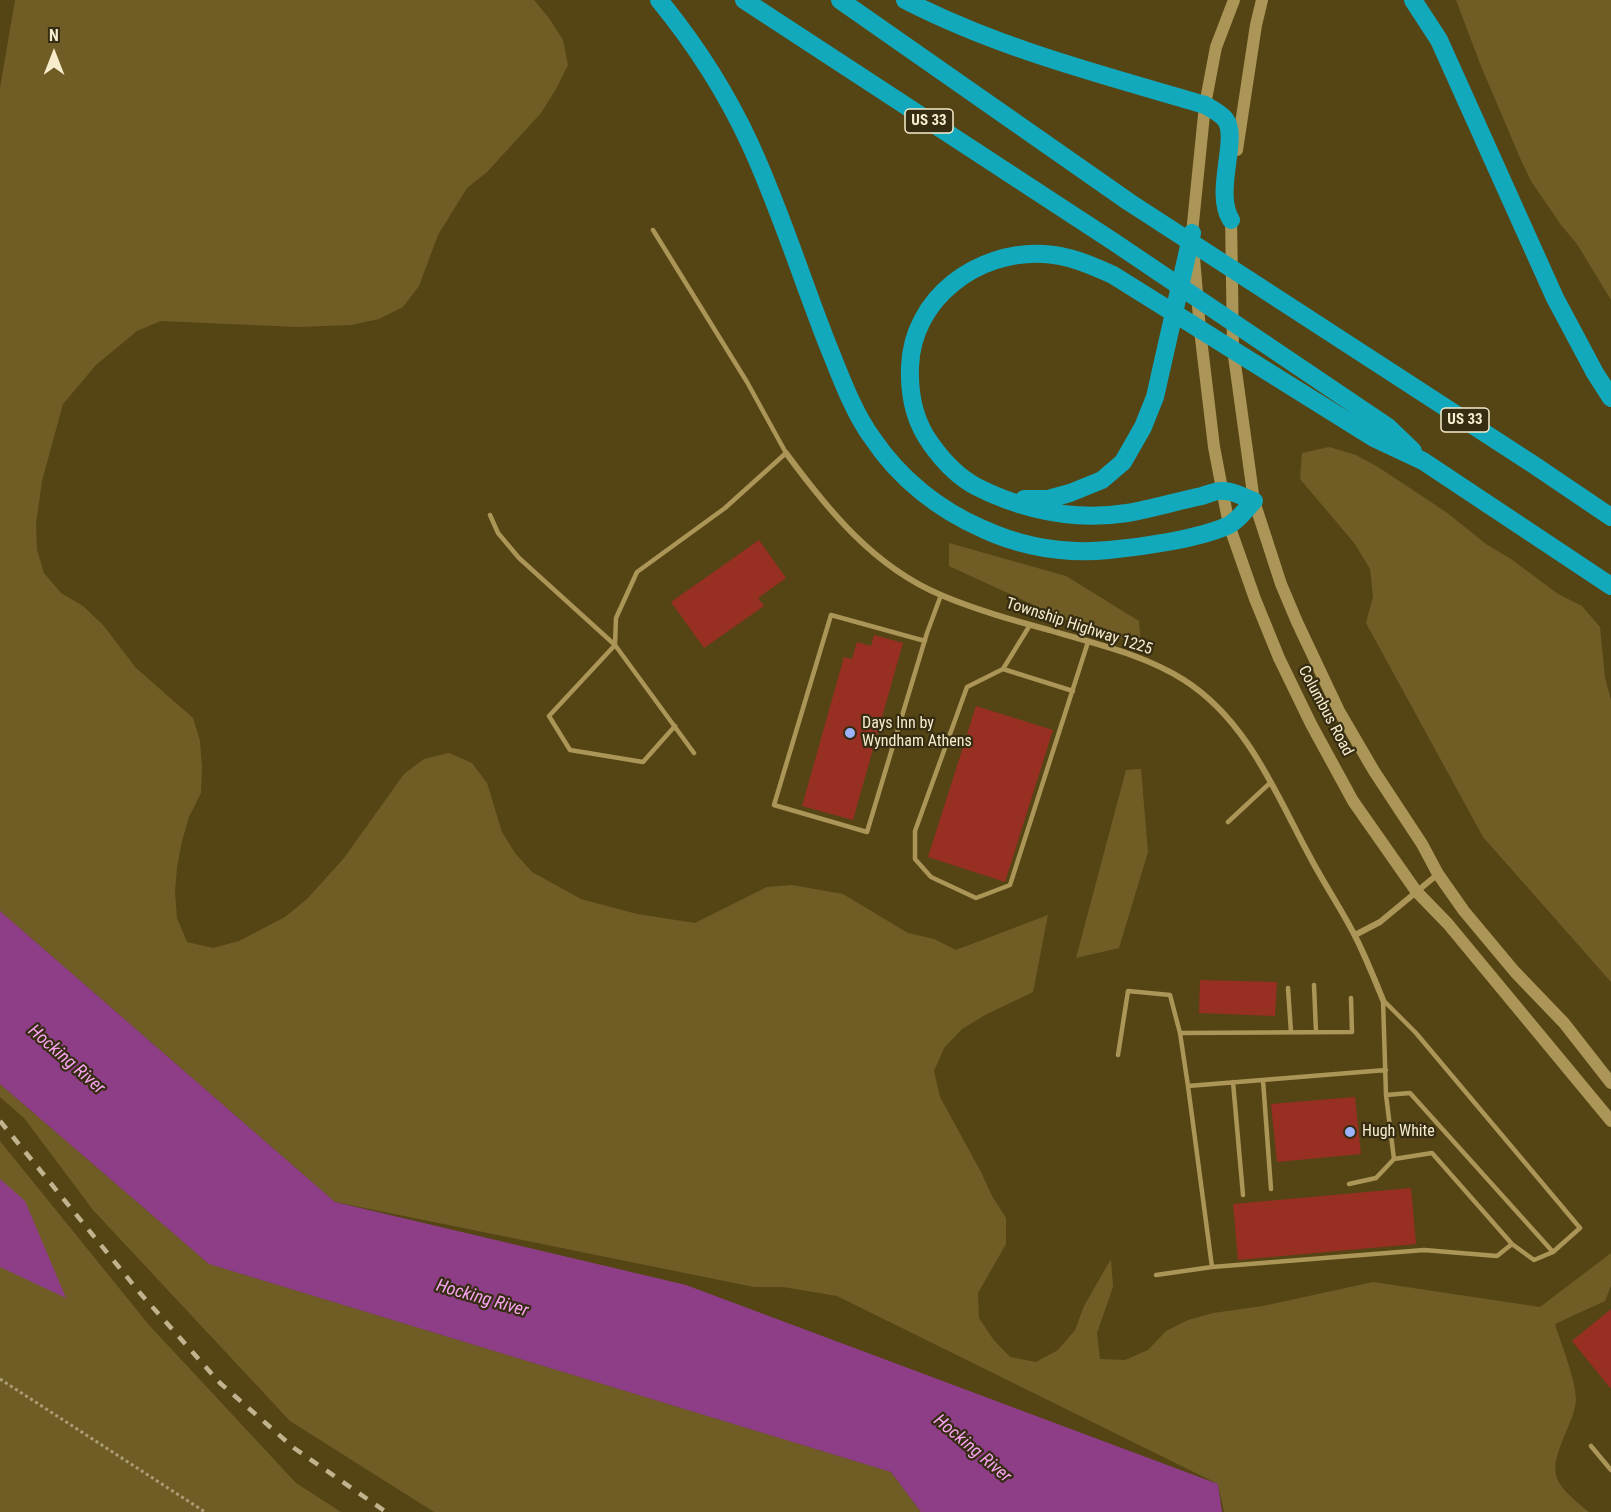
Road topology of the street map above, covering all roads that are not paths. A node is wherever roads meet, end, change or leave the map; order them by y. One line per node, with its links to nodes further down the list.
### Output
1 (659, 0): 20 (highway)
2 (744, 0): 14 (highway, US 33)
3 (840, 0): 19 (highway, US 33)
4 (905, 0): 8 (highway)
5 (1234, 0): 8 (main road, Columbus Road)
6 (1262, 0): 9 (main road, Columbus Road)
7 (1413, 0): 12 (highway)
8 (1205, 105): 9 (highway); 11 (main road, Columbus Road)
9 (1231, 220): 17 (main road, Columbus Road)
10 (653, 230): 13 (lane)
11 (1192, 233): 15 (main road, Columbus Road); 16 (highway)
12 (1611, 398)
13 (786, 453): 22 (street, Township Highway 1225); 26 (lane)
14 (1423, 461): 16 (highway); 21 (highway, US 33)
15 (1224, 490): 16 (highway); 17 (highway); 20 (main road, Columbus Road)
16 (997, 496)
17 (1254, 501): 20 (highway); 33 (main road, Columbus Road)
18 (490, 515): 26 (lane)
19 (1611, 518)
20 (1229, 525): 34 (main road, Columbus Road)
21 (1611, 586)
22 (941, 596): 23 (street, Township Highway 1225); 24 (lane)
23 (1030, 625): 25 (street, Township Highway 1225); 27 (lane)
24 (925, 641): 24 (lane)
25 (1088, 642): 28 (lane); 31 (street, Township Highway 1225)
26 (615, 645): 29 (lane); 29 (lane)
27 (1003, 669): 28 (lane); 28 (lane)
28 (1072, 691)
29 (675, 726): 30 (lane)
30 (694, 753)
31 (1271, 782): 32 (lane); 35 (street, Township Highway 1225)
32 (1228, 822)
33 (1438, 874): 34 (street); 47 (main road, Columbus Road)
34 (1416, 891): 35 (street); 50 (main road, Columbus Road)
35 (1355, 935): 39 (street, Township Highway 1225)
36 (1314, 985): 41 (lane)
37 (1288, 988): 40 (lane)
38 (1351, 998): 41 (lane)
39 (1383, 1000): 44 (lane); 56 (lane)
40 (1291, 1032): 41 (lane); 42 (lane)
41 (1316, 1032)
42 (1180, 1033): 43 (lane); 48 (lane)
43 (1118, 1055)
44 (1386, 1070): 45 (lane); 49 (lane)
45 (1263, 1080): 46 (lane); 53 (lane)
46 (1233, 1082): 48 (lane); 54 (lane)
47 (1611, 1083)
48 (1188, 1086): 57 (lane)
49 (1386, 1095): 51 (lane); 56 (lane)
50 (1611, 1121)
51 (1394, 1159): 52 (lane); 55 (lane)
52 (1349, 1184)
53 (1271, 1189)
54 (1243, 1195)
55 (1512, 1244): 56 (lane); 57 (lane)
56 (1553, 1252)
57 (1212, 1267): 58 (lane)
58 (1156, 1275)
59 (1591, 1446): 60 (lane)
60 (1611, 1470)

